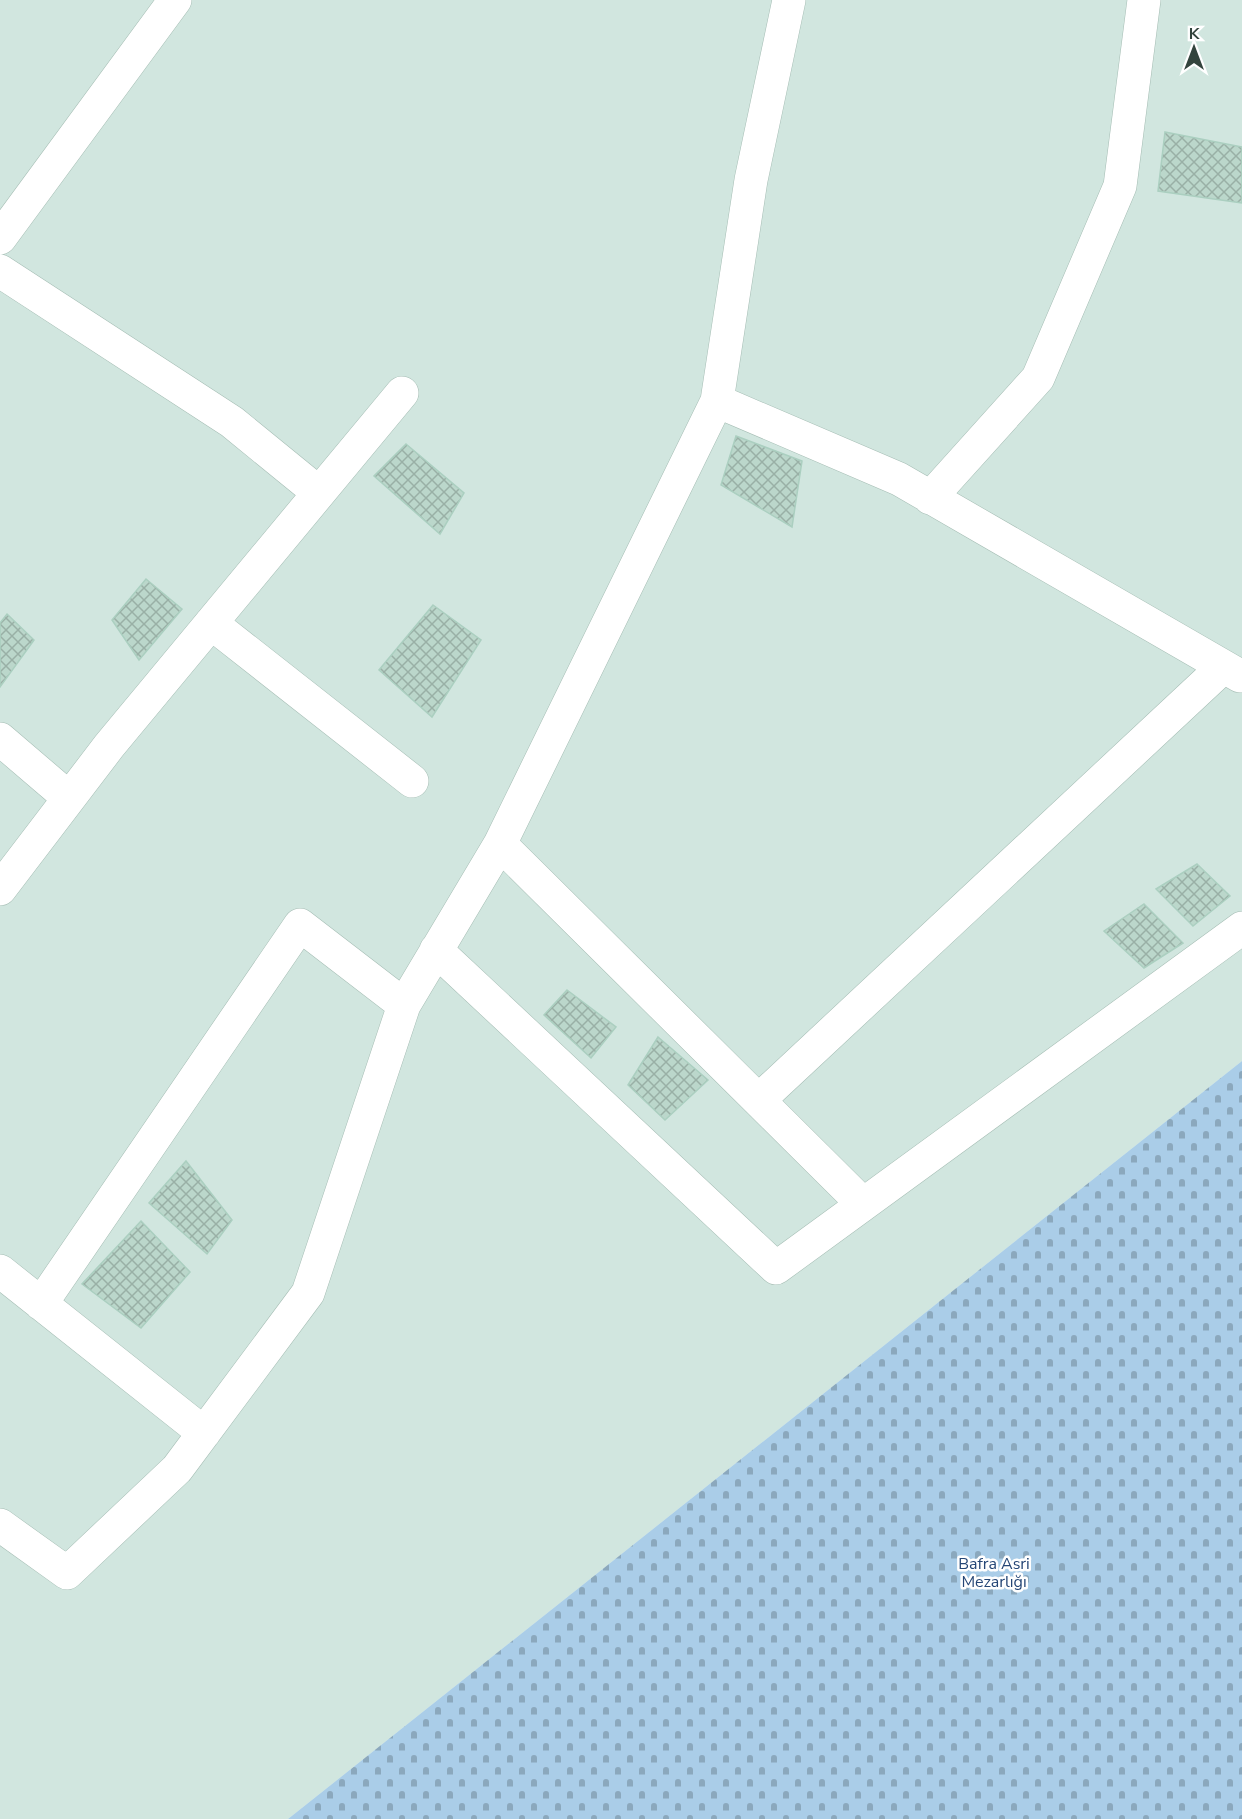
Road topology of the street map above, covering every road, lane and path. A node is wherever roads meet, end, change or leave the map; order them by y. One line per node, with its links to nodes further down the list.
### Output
1 (175, 0): 4 (street)
2 (789, 0): 7 (street)
3 (1144, 0): 9 (street)
4 (0, 238)
5 (0, 271): 8 (street)
6 (402, 393): 8 (street)
7 (717, 401): 9 (street); 15 (street)
8 (319, 493): 10 (street)
9 (930, 498): 11 (street)
10 (211, 623): 13 (street); 14 (street)
11 (1232, 672): 20 (street)
12 (0, 739): 14 (street)
13 (412, 781)
14 (69, 798): 16 (street)
15 (500, 844): 18 (street); 20 (street)
16 (0, 889)
17 (1242, 928): 21 (street)
18 (436, 950): 19 (street); 21 (street)
19 (404, 1005): 23 (street); 24 (street)
20 (759, 1100): 21 (street)
21 (863, 1204)
22 (0, 1271): 23 (street)
23 (41, 1304): 24 (street)
24 (204, 1433): 25 (street)
25 (0, 1525)

